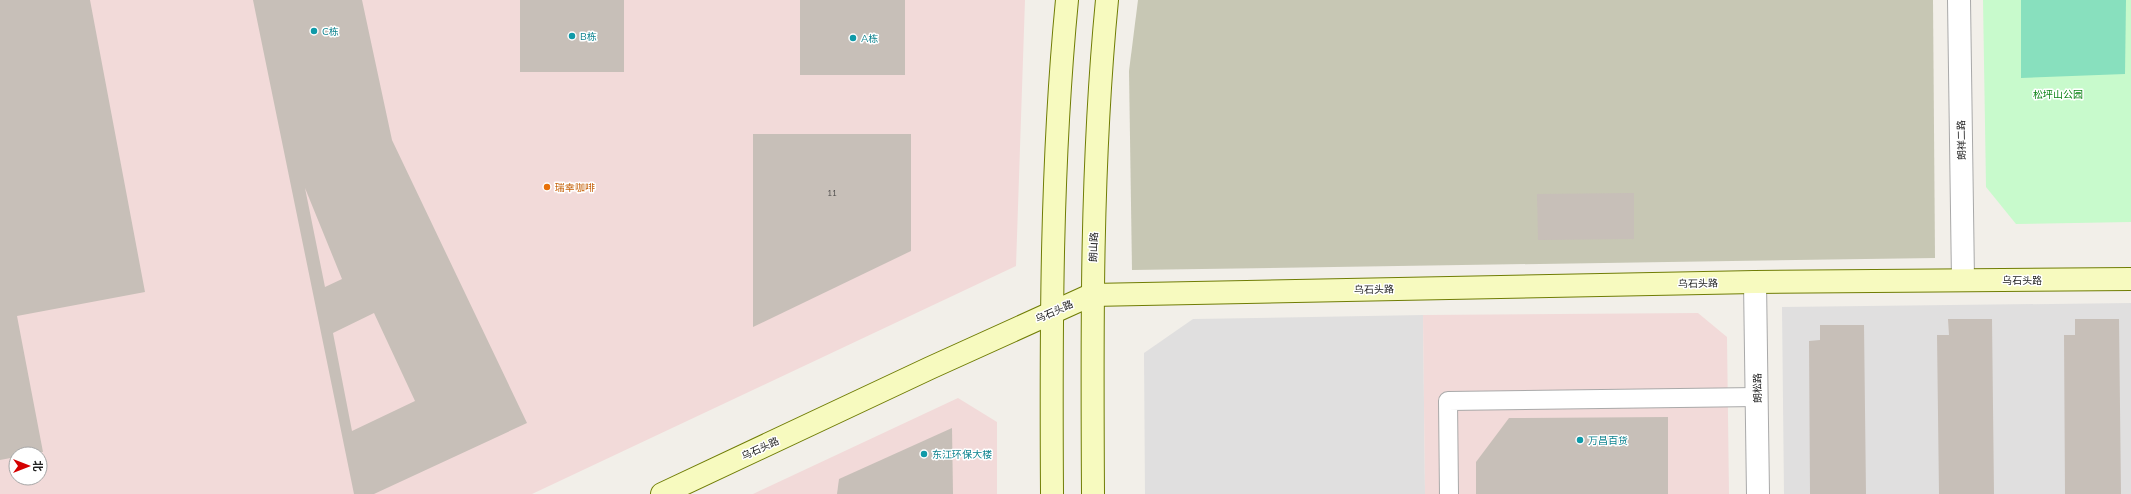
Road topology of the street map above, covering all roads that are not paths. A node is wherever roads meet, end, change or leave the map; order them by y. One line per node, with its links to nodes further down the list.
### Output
1 (1067, 0): 8 (street)
2 (1107, 0): 7 (street, 朗山路)
3 (1959, 0): 5 (street, 朗祥二路)
4 (2131, 279): 5 (street, 乌石头路)
5 (1963, 280): 6 (street, 乌石头路)
6 (1755, 282): 7 (street, 乌石头路); 9 (street, 朗松路)
7 (1092, 295): 8 (street, 乌石头路); 12 (street, 朗山路)
8 (1050, 313): 10 (street, 乌石头路); 11 (street)
9 (1757, 397): 13 (lane); 14 (street, 朗松路)
10 (662, 494)
11 (1052, 494)
12 (1093, 494)
13 (1449, 494)
14 (1758, 494)

